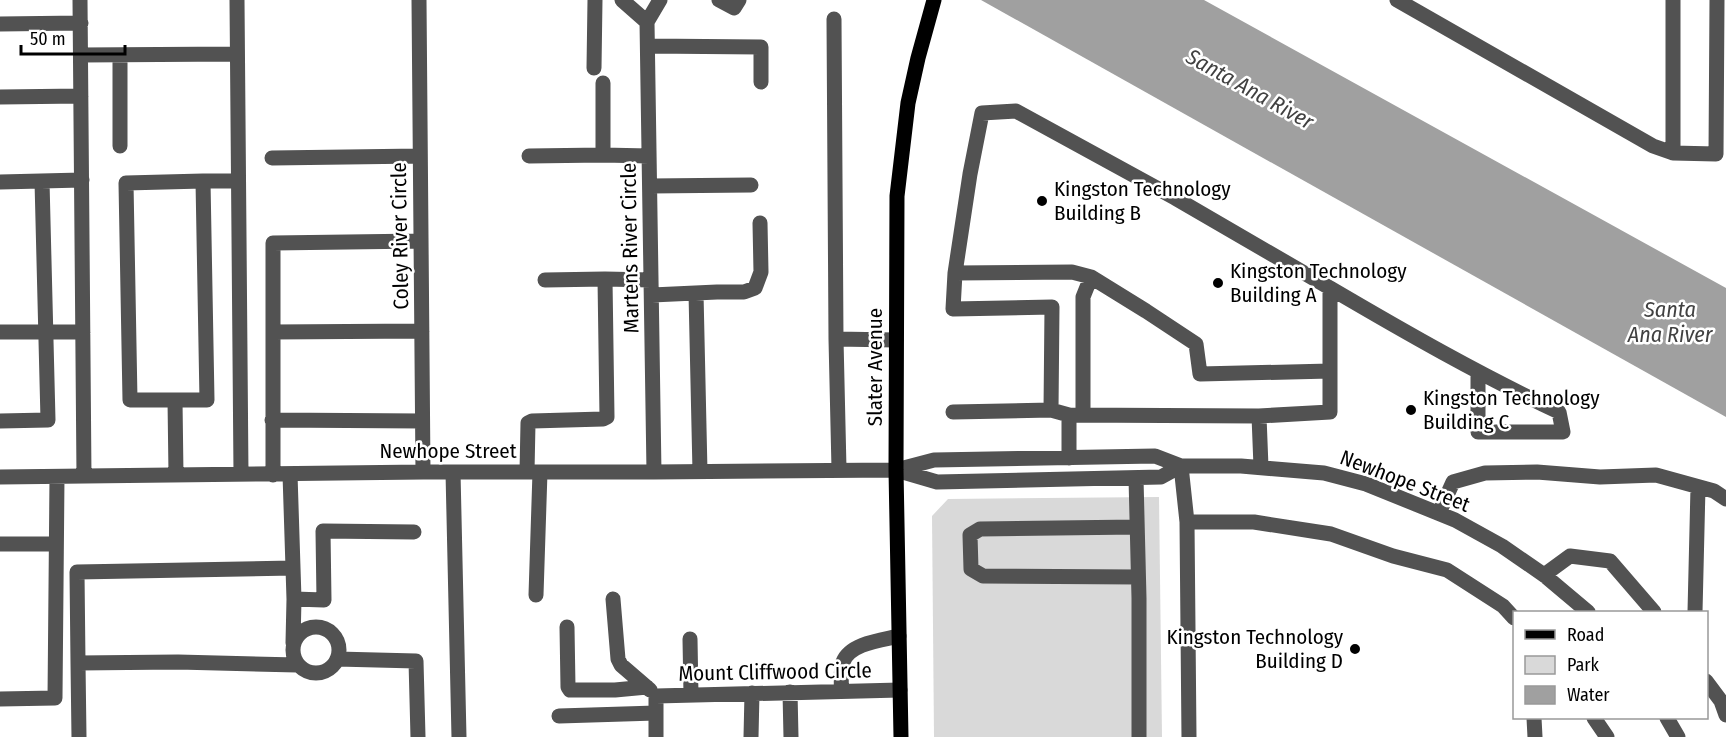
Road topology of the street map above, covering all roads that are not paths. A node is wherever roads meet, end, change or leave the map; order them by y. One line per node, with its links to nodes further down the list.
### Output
1 (81, 0): 15 (street)
2 (237, 0): 18 (street)
3 (419, 0): 29 (street, Coley River Circle)
4 (595, 0): 21 (street)
5 (622, 0): 14 (street)
6 (660, 0): 14 (street)
7 (719, 0): 8 (street)
8 (739, 0)
9 (934, 0): 55 (main road, Slater Avenue)
10 (1397, 0): 27 (street)
11 (1673, 0): 27 (street)
12 (1717, 0): 27 (street)
13 (834, 20): 54 (street)
14 (647, 22): 17 (street, Martens River Circle)
15 (81, 23): 16 (street); 19 (street)
16 (0, 24)
17 (648, 46): 22 (street); 31 (street, Martens River Circle)
18 (237, 54): 20 (street); 34 (street)
19 (81, 55): 20 (street); 24 (street)
20 (120, 55): 26 (street)
21 (594, 68)
22 (761, 82)
23 (603, 83): 28 (street)
24 (81, 96): 25 (street); 33 (street)
25 (0, 98)
26 (120, 146)
27 (1673, 153)
28 (603, 155): 30 (street); 31 (street)
29 (420, 156): 32 (street); 41 (street, Coley River Circle)
30 (529, 156)
31 (650, 156): 39 (street, Martens River Circle)
32 (272, 158)
33 (82, 180): 35 (street); 52 (street)
34 (238, 180): 37 (street); 76 (street)
35 (42, 181): 36 (street); 51 (street)
36 (0, 182)
37 (203, 182): 58 (street); 58 (street)
38 (751, 185): 39 (street)
39 (650, 186): 46 (street, Martens River Circle)
40 (760, 223): 48 (street)
41 (421, 241): 49 (street, Coley River Circle); 53 (street)
42 (955, 273): 43 (street); 47 (street); 59 (street)
43 (1091, 277): 56 (street); 61 (street)
44 (605, 279): 45 (street); 46 (street); 73 (street)
45 (545, 280)
46 (651, 288): 48 (street); 74 (street, Martens River Circle)
47 (1330, 288): 56 (street); 57 (street)
48 (696, 293): 75 (street)
49 (422, 331): 53 (street); 65 (street, Coley River Circle)
50 (0, 332): 51 (street)
51 (46, 332): 52 (street); 64 (street)
52 (83, 332): 80 (street)
53 (273, 332): 63 (street)
54 (836, 339): 55 (street); 69 (street)
55 (896, 340): 70 (main road, Slater Avenue)
56 (1330, 371): 62 (street)
57 (1478, 372): 57 (street)
58 (176, 400): 78 (street)
59 (1051, 410): 60 (street); 61 (street)
60 (953, 412)
61 (1076, 415): 62 (street); 66 (street)
62 (1259, 416): 68 (street)
63 (272, 420): 65 (street); 79 (street)
64 (0, 421)
65 (422, 421): 71 (street, Coley River Circle)
66 (1070, 458): 67 (street, Newhope Street); 70 (street, Newhope Street)
67 (1181, 466): 68 (street, Newhope Street); 83 (street, Newhope Street); 87 (street)
68 (1261, 468): 86 (street, Newhope Street)
69 (839, 469): 70 (street, Newhope Street); 75 (street, Newhope Street)
70 (896, 470): 83 (street, Newhope Street); 103 (main road, Slater Avenue)
71 (423, 472): 72 (street, Newhope Street); 77 (street, Newhope Street)
72 (453, 472): 73 (street, Newhope Street); 125 (street)
73 (533, 472): 74 (street, Newhope Street); 95 (street)
74 (654, 472): 75 (street, Newhope Street)
75 (700, 472)
76 (241, 474): 78 (street, Newhope Street); 79 (street, Newhope Street)
77 (290, 474): 79 (street, Newhope Street); 92 (street)
78 (176, 475): 80 (street, Newhope Street)
79 (273, 475)
80 (84, 476): 82 (street, Newhope Street)
81 (0, 477): 82 (street, Newhope Street)
82 (57, 477): 91 (street)
83 (1136, 478): 88 (street)
84 (1698, 486): 85 (street); 86 (street); 100 (street)
85 (1726, 499)
86 (1439, 513): 93 (street, Newhope Street)
87 (1187, 522): 101 (street); 131 (street)
88 (1137, 527): 94 (street); 94 (street)
89 (414, 532): 96 (street)
90 (0, 544): 91 (street)
91 (55, 544): 116 (street)
92 (293, 568): 96 (street); 107 (street)
93 (1544, 574): 98 (street, Newhope Street); 99 (street)
94 (1138, 577): 130 (street)
95 (536, 595)
96 (294, 599): 105 (street)
97 (613, 599): 112 (street)
98 (1583, 611)
99 (1653, 611)
100 (1695, 611)
101 (1513, 616)
102 (567, 627): 112 (street)
103 (899, 636): 110 (main road, Slater Avenue); 111 (street)
104 (690, 639): 115 (street)
105 (293, 643): 106 (street); 108 (street)
106 (337, 659): 108 (street); 124 (street)
107 (78, 663): 108 (street); 123 (street)
108 (297, 665)
109 (1708, 682): 118 (street)
110 (900, 690): 111 (street, Mount Cliffwood Circle); 129 (main road, Slater Avenue)
111 (841, 691): 113 (street, Mount Cliffwood Circle)
112 (652, 692): 115 (street, Mount Cliffwood Circle); 117 (street, Mount Cliffwood Circle)
113 (790, 692): 114 (street, Mount Cliffwood Circle); 128 (street)
114 (752, 693): 115 (street, Mount Cliffwood Circle); 127 (street)
115 (691, 695)
116 (0, 699)
117 (656, 713): 119 (street); 126 (street, Mount Cliffwood Circle)
118 (1726, 715)
119 (559, 716)
120 (1534, 719): 132 (street)
121 (1595, 719): 133 (street)
122 (1668, 719): 134 (street)
123 (79, 737)
124 (418, 737)
125 (459, 737)
126 (656, 737)
127 (751, 737)
128 (791, 737)
129 (901, 737)
130 (1139, 737)
131 (1189, 737)
132 (1535, 737)
133 (1607, 737)
134 (1678, 737)

